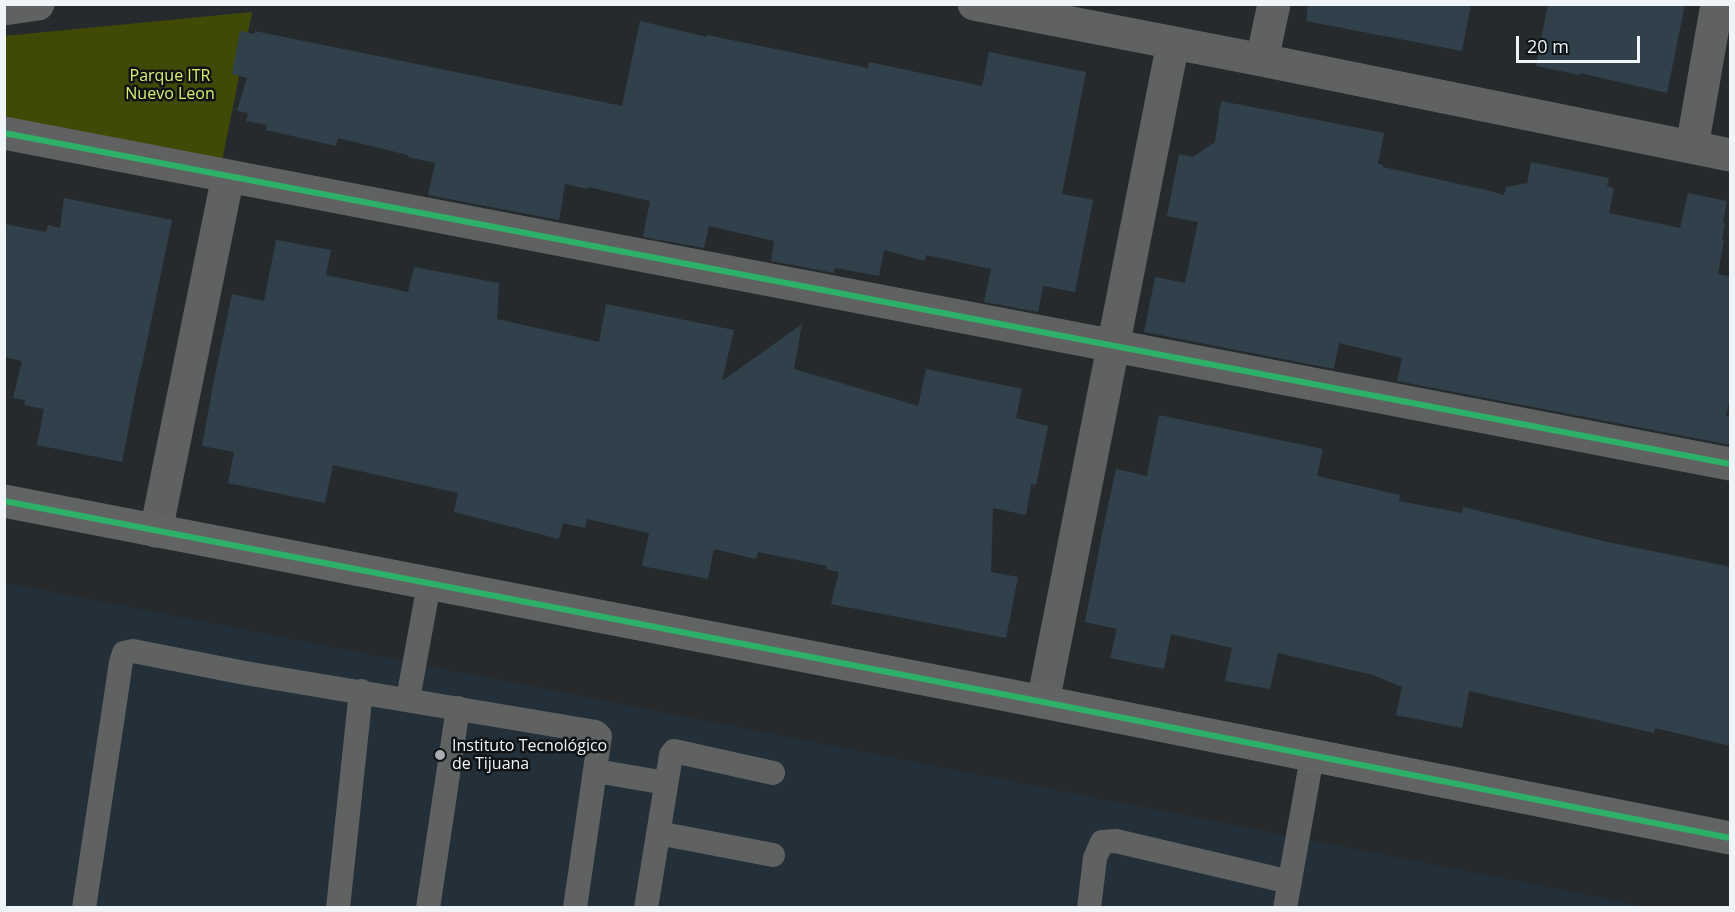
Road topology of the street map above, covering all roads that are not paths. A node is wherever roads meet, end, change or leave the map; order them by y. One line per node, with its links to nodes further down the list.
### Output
1 (38, 4): 5 (street)
2 (974, 4): 6 (street)
3 (1274, 4): 7 (street)
4 (1717, 4): 9 (street)
5 (4, 9)
6 (1173, 43): 7 (street); 12 (street)
7 (1262, 60): 9 (street)
8 (4, 133): 11 (street)
9 (1692, 147): 10 (street)
10 (1731, 155)
11 (228, 176): 12 (street); 15 (street)
12 (1113, 346): 13 (street); 19 (street)
13 (1731, 464)
14 (4, 501): 15 (street)
15 (156, 531): 16 (street)
16 (429, 584): 18 (lane); 19 (street)
17 (361, 691): 18 (lane); 29 (lane); 30 (lane)
18 (408, 699): 20 (lane)
19 (1043, 702): 21 (street)
20 (458, 708): 22 (lane); 31 (lane)
21 (1311, 757): 26 (street); 28 (lane)
22 (596, 771): 24 (lane); 32 (lane)
23 (773, 773): 24 (lane)
24 (666, 783): 25 (lane)
25 (658, 833): 27 (lane); 33 (lane)
26 (1731, 838)
27 (773, 855)
28 (1290, 882): 34 (lane); 35 (lane)
29 (84, 908)
30 (338, 908)
31 (428, 908)
32 (575, 908)
33 (646, 908)
34 (1089, 908)
35 (1285, 908)

